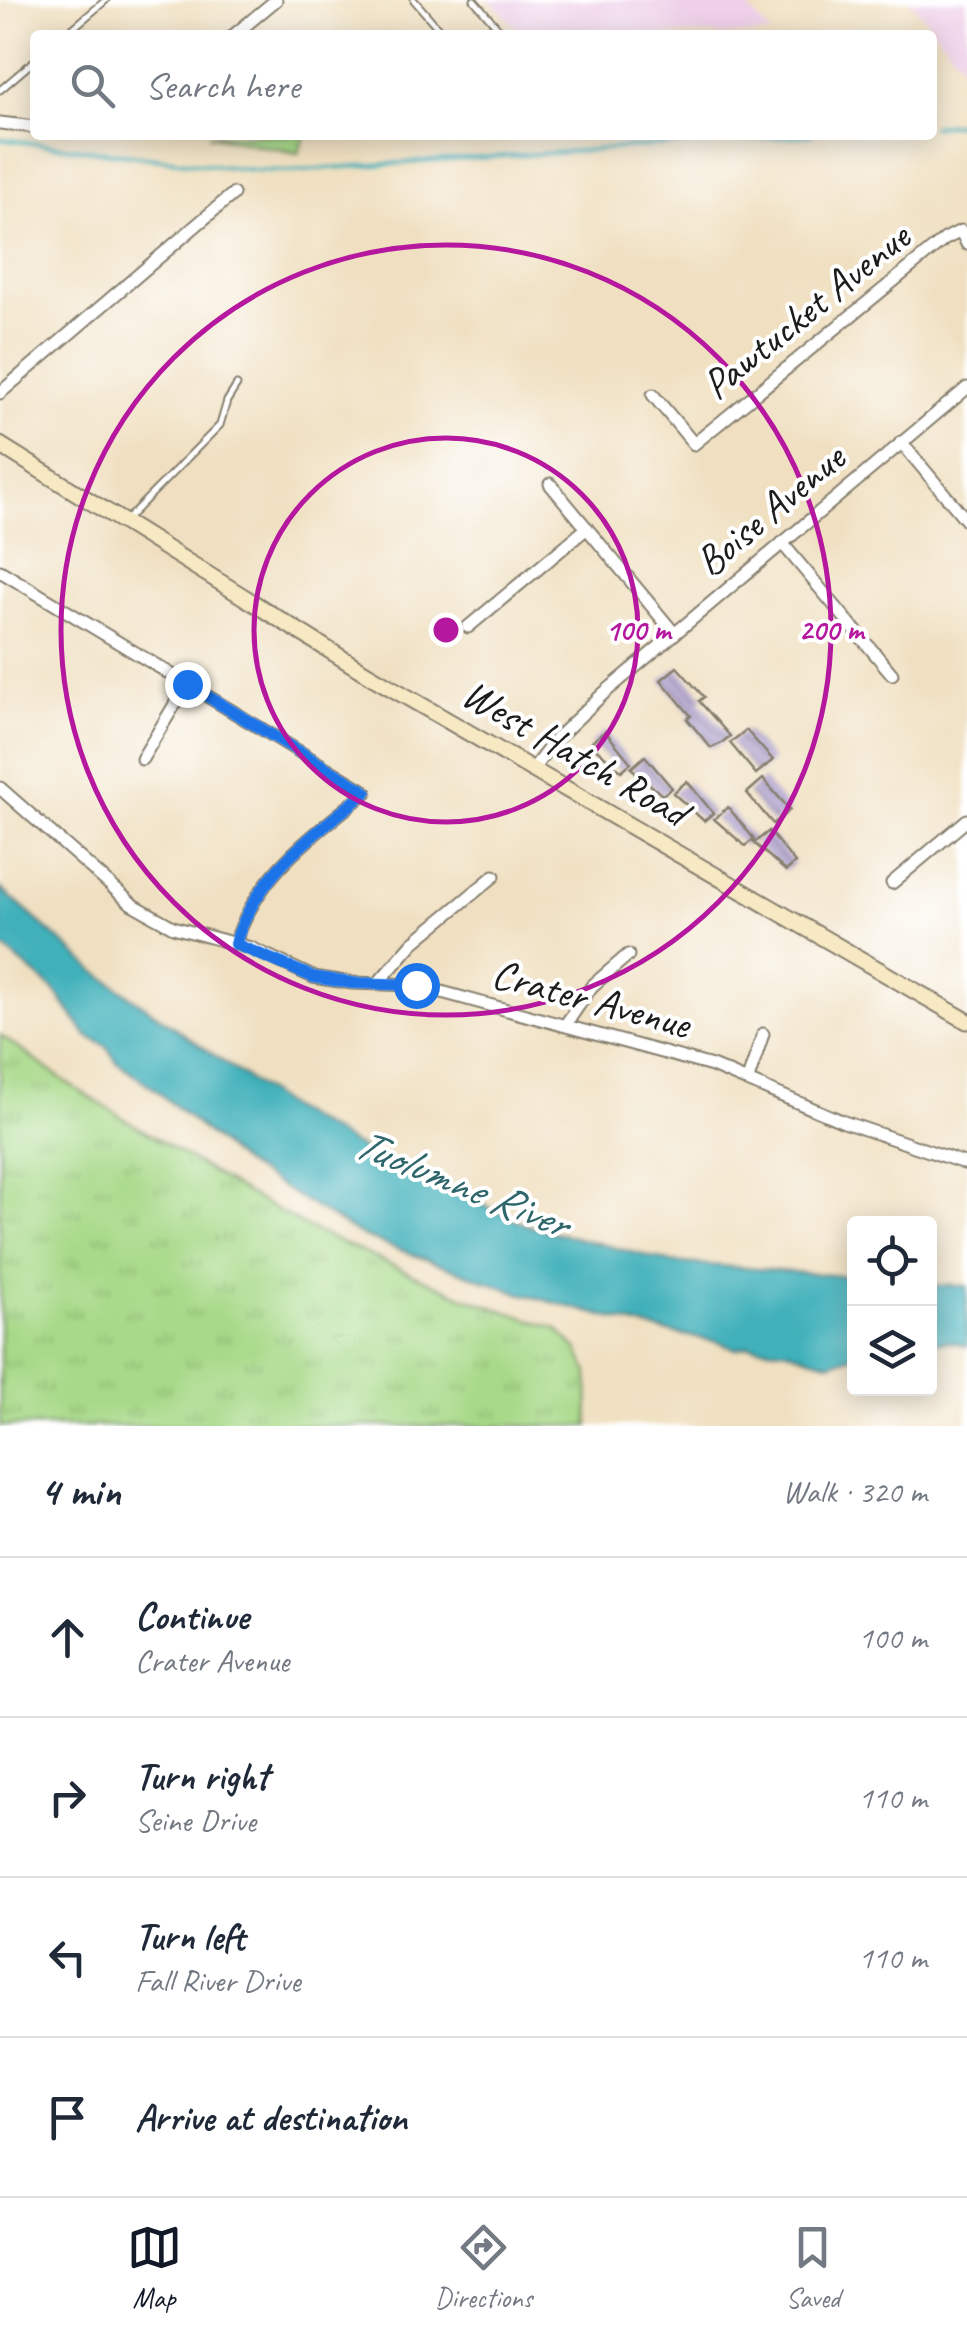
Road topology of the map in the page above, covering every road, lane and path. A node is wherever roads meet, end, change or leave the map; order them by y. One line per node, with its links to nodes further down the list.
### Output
1 (106, 0): 5 (lane)
2 (276, 0): 6 (street)
3 (414, 0): 7 (lane)
4 (474, 0): 8 (lane)
5 (71, 30)
6 (240, 30)
7 (440, 30)
8 (500, 30)
9 (30, 64): 10 (lane)
10 (0, 90)
11 (0, 123): 12 (street)
12 (30, 127)
13 (233, 194): 17 (street)
14 (964, 238): 18 (street, Pawtucket Avenue)
15 (237, 385): 22 (lane)
16 (967, 388): 19 (street, Boise Avenue)
17 (0, 393)
18 (653, 395)
19 (901, 442): 23 (street); 25 (street, Boise Avenue)
20 (0, 444): 22 (main road, West Hatch Road)
21 (550, 484): 24 (street)
22 (125, 522): 32 (main road, West Hatch Road)
23 (967, 522)
24 (587, 528): 27 (street); 28 (street)
25 (782, 543): 28 (street, Boise Avenue); 29 (street)
26 (0, 571): 30 (street)
27 (468, 627)
28 (674, 633): 32 (street, Boise Avenue)
29 (892, 674)
30 (187, 684): 31 (street); 37 (street)
31 (142, 760)
32 (534, 769): 40 (main road, West Hatch Road)
33 (0, 788): 37 (street, Crater Avenue)
34 (967, 820): 36 (street)
35 (494, 876): 39 (street)
36 (892, 883)
37 (235, 944): 39 (street, Crater Avenue)
38 (628, 955): 41 (street)
39 (379, 982): 41 (street, Crater Avenue)
40 (967, 1021)
41 (566, 1024): 43 (street, Crater Avenue)
42 (763, 1034): 43 (street)
43 (748, 1079): 44 (street, Crater Avenue)
44 (967, 1164)

